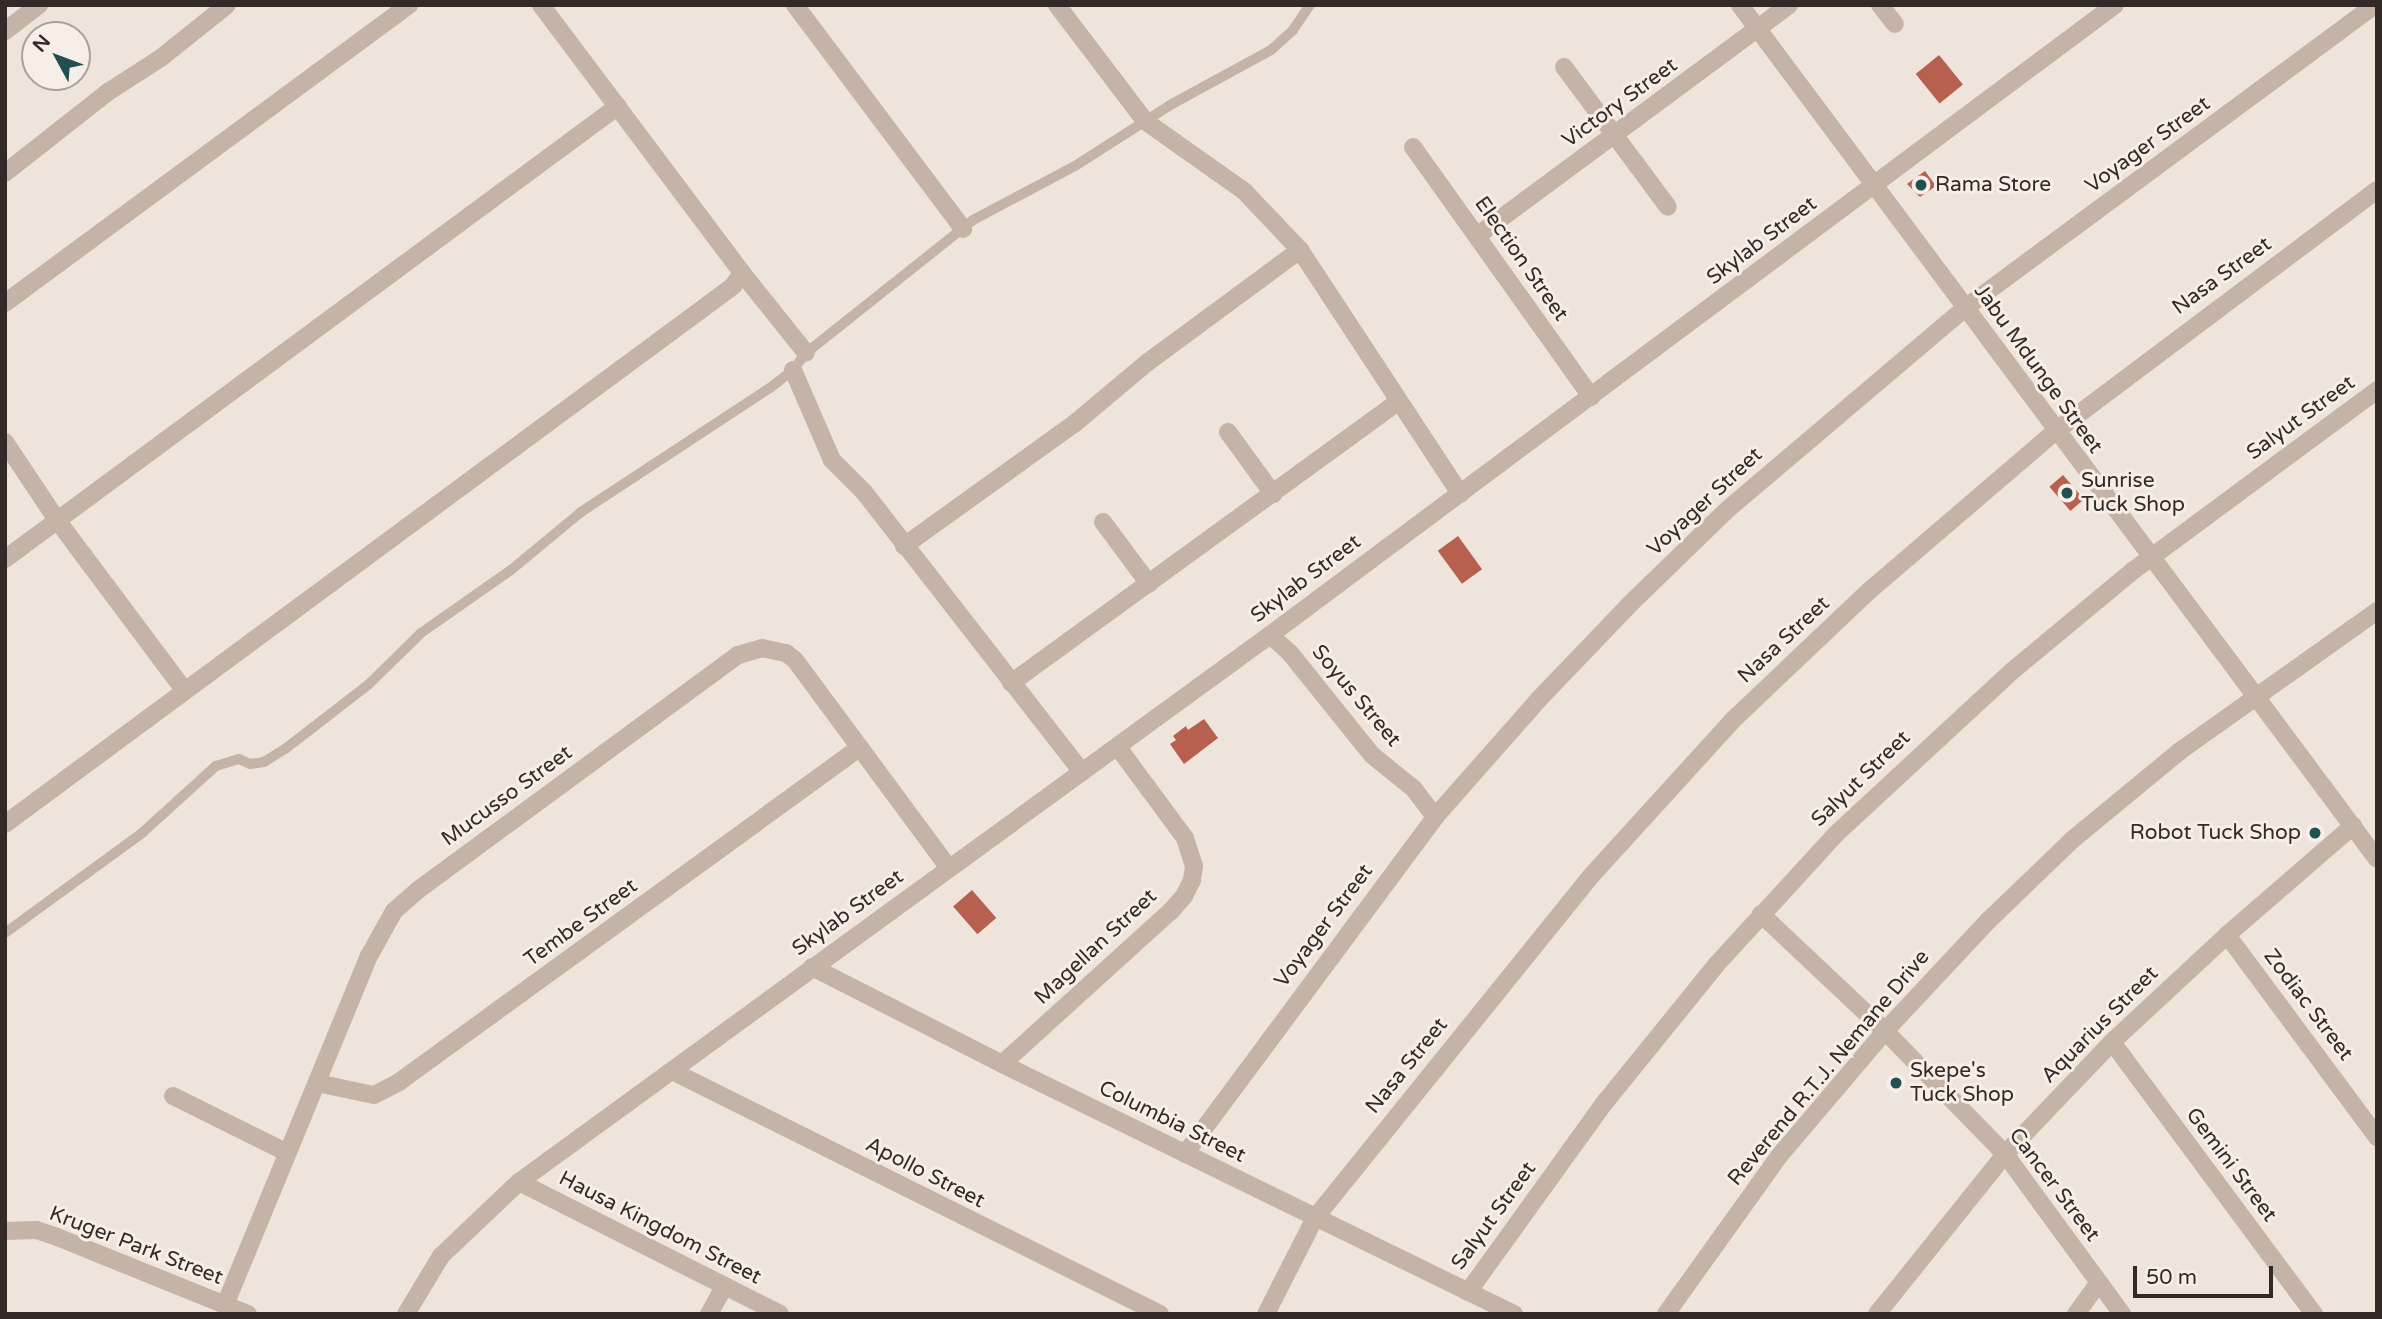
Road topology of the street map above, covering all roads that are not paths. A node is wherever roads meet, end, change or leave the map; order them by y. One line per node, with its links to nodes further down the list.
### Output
1 (39, 5): 15 (street)
2 (227, 5): 21 (street)
3 (409, 5): 29 (street)
4 (541, 5): 17 (street)
5 (795, 5): 25 (street)
6 (1057, 5): 18 (street)
7 (1310, 5): 18 (lane)
8 (1740, 5): 14 (street, Jabu Mdunge Street)
9 (1788, 5): 14 (street, Victory Street)
10 (1880, 5): 13 (street)
11 (2115, 5): 22 (street, Skylab Street)
12 (2375, 5): 30 (street, Voyager Street)
13 (1895, 24)
14 (1758, 29): 19 (street, Victory Street); 22 (street, Jabu Mdunge Street)
15 (5, 31)
16 (1564, 67): 19 (street)
17 (618, 106): 28 (street); 41 (street)
18 (1145, 121): 25 (lane); 27 (street)
19 (1615, 135): 24 (street); 26 (street, Victory Street)
20 (1413, 147): 26 (street, Election Street)
21 (5, 173)
22 (1874, 186): 30 (street, Jabu Mdunge Street); 34 (street, Skylab Street)
23 (2377, 190): 36 (street, Nasa Street)
24 (1668, 207)
25 (963, 229): 31 (lane)
26 (1477, 236): 34 (street, Election Street)
27 (1300, 250): 35 (street); 43 (street)
28 (742, 273): 31 (street); 50 (street)
29 (5, 303)
30 (1965, 308): 36 (street, Jabu Mdunge Street); 55 (street, Voyager Street)
31 (806, 353): 32 (lane)
32 (793, 370): 43 (street); 61 (lane)
33 (2377, 390): 44 (street, Salyut Street)
34 (1591, 397): 40 (street, Skylab Street)
35 (1398, 402): 39 (street); 40 (street)
36 (2056, 431): 44 (street, Jabu Mdunge Street); 75 (street, Nasa Street)
37 (1228, 432): 39 (street)
38 (5, 442): 41 (street)
39 (1273, 494): 46 (street)
40 (1460, 494): 48 (street, Skylab Street)
41 (57, 520): 45 (street); 50 (street)
42 (1103, 522): 46 (street)
43 (904, 546): 49 (street)
44 (2151, 557): 51 (street, Jabu Mdunge Street); 60 (street, Salyut Street)
45 (5, 559)
46 (1149, 584): 49 (street)
47 (2377, 611): 51 (street, Reverend R.T.J. Nemane Drive)
48 (1270, 635): 52 (street, Skylab Street); 55 (street, Soyus Street)
49 (1012, 683): 54 (street)
50 (184, 690): 56 (street)
51 (2255, 697): 57 (street, Jabu Mdunge Street); 64 (street, Reverend R.T.J. Nemane Drive)
52 (1117, 746): 54 (street, Skylab Street); 66 (street, Magellan Street)
53 (859, 748): 59 (street, Mucusso Street); 68 (street, Tembe Street); 68 (street, Mucusso Street)
54 (1082, 772): 59 (street, Skylab Street)
55 (1435, 817): 72 (street, Voyager Street)
56 (5, 824)
57 (2353, 826): 58 (street, Jabu Mdunge Street); 62 (street, Aquarius Street)
58 (2377, 859)
59 (947, 867): 63 (street, Skylab Street)
60 (1761, 914): 64 (street, Cancer Street); 79 (street, Salyut Street)
61 (5, 933)
62 (2227, 935): 65 (street, Aquarius Street); 70 (street, Zodiac Street)
63 (812, 967): 66 (street, Columbia Street); 67 (street, Skylab Street)
64 (1885, 1031): 73 (street, Cancer Street); 88 (street, Reverend R.T.J. Nemane Drive)
65 (2112, 1042): 73 (street, Aquarius Street); 92 (street, Gemini Street)
66 (1002, 1064): 72 (street, Columbia Street)
67 (671, 1071): 74 (street, Skylab Street); 85 (street, Apollo Street)
68 (317, 1083): 71 (street, Mucusso Street)
69 (173, 1096): 71 (street)
70 (2377, 1137)
71 (286, 1152): 80 (street, Mucusso Street)
72 (1185, 1154): 75 (street, Columbia Street)
73 (2005, 1154): 77 (street, Cancer Street); 89 (street, Aquarius Street)
74 (519, 1182): 78 (street, Hausa Kingdom Street); 82 (street, Skylab Street)
75 (1315, 1218): 79 (street, Columbia Street); 86 (street, Nasa Street)
76 (5, 1231): 80 (street, Kruger Park Street)
77 (2099, 1282): 90 (street); 91 (street, Cancer Street)
78 (724, 1287): 83 (street); 84 (street, Hausa Kingdom Street)
79 (1468, 1292): 87 (street, Columbia Street)
80 (225, 1305): 81 (street, Kruger Park Street)
81 (248, 1314)
82 (406, 1314)
83 (709, 1314)
84 (780, 1314)
85 (1160, 1314)
86 (1266, 1314)
87 (1514, 1314)
88 (1666, 1314)
89 (1877, 1314)
90 (2076, 1314)
91 (2122, 1314)
92 (2314, 1314)

